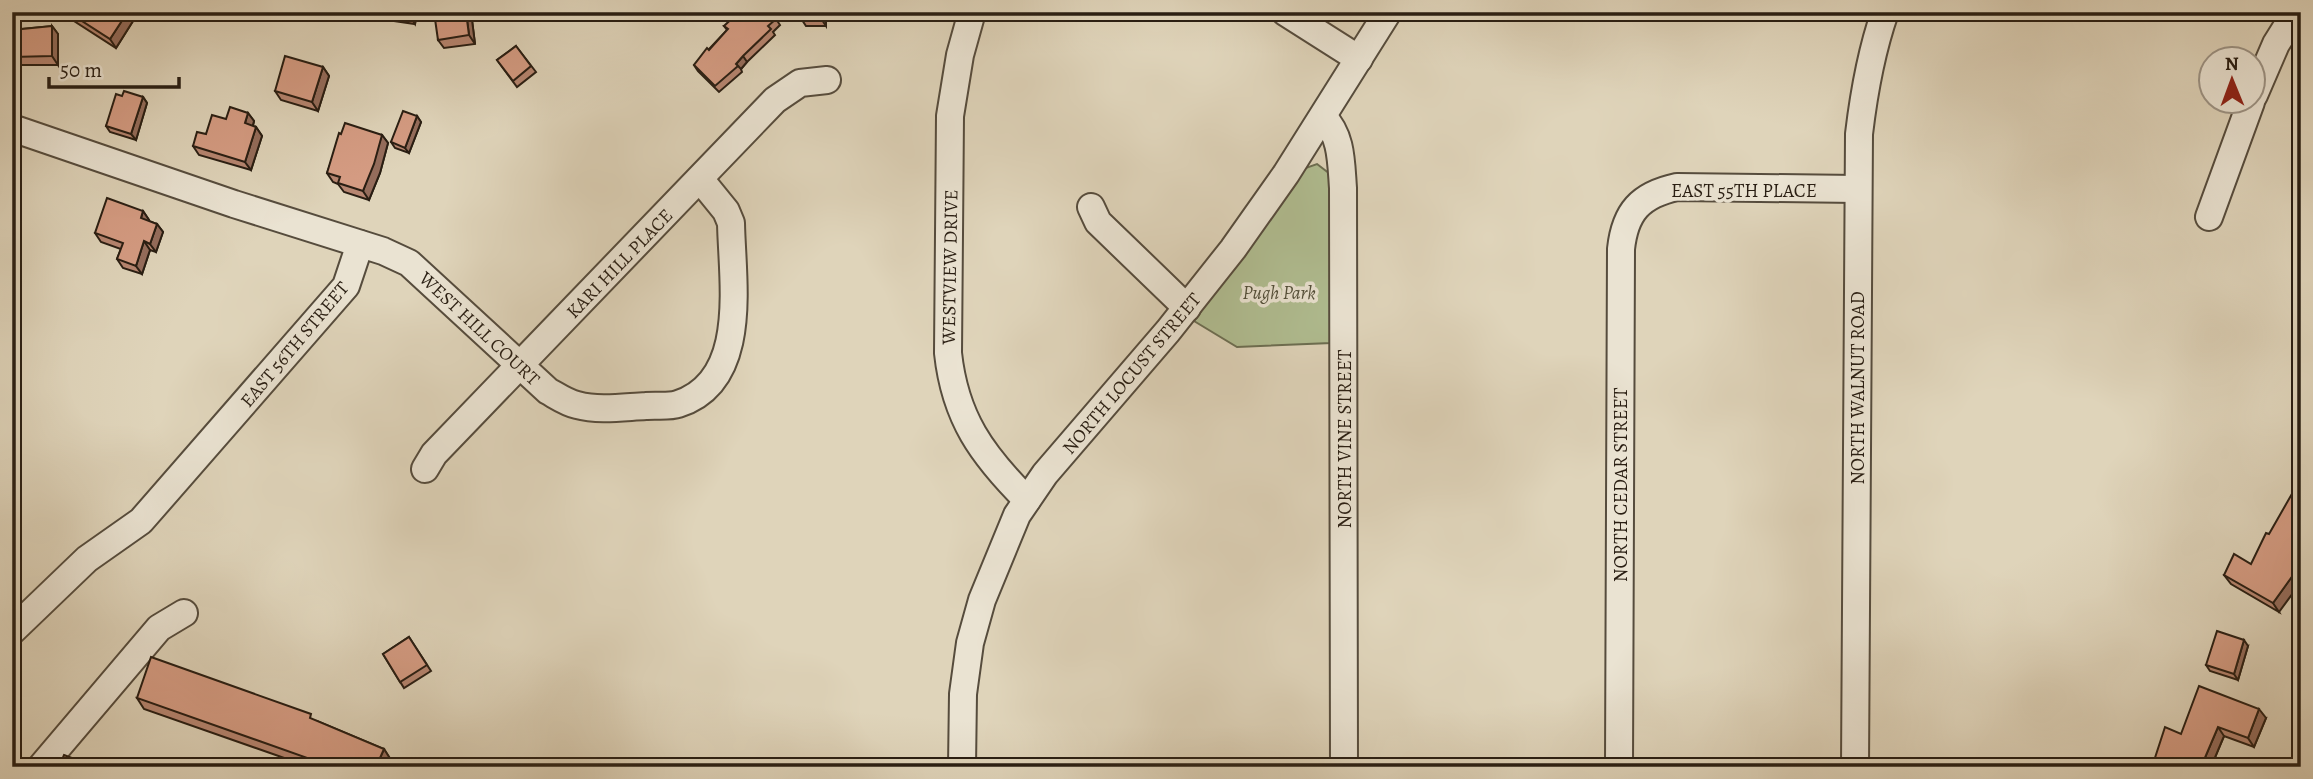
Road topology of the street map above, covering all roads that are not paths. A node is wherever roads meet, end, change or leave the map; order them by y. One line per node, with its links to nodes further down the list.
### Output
1 (972, 12): 21 (street, WESTVIEW DRIVE)
2 (1284, 12): 6 (street)
3 (1388, 12): 6 (street, NORTH LOCUST STREET)
4 (1885, 12): 13 (street, NORTH WALNUT ROAD)
5 (2296, 12): 7 (street)
6 (1359, 59): 10 (street, NORTH LOCUST STREET)
7 (2268, 62)
8 (827, 80): 12 (street, KARI HILL PLACE)
9 (2246, 116): 16 (street)
10 (1322, 117): 18 (street, NORTH LOCUST STREET); 26 (street, NORTH VINE STREET)
11 (12, 128): 17 (street)
12 (700, 179): 19 (street, KARI HILL PLACE); 19 (street, WEST HILL COURT)
13 (1858, 189): 15 (street, EAST 55TH PLACE); 28 (street, NORTH WALNUT ROAD)
14 (1091, 207): 18 (street)
15 (1636, 207): 27 (street, NORTH CEDAR STREET)
16 (2209, 217)
17 (360, 244): 19 (street, WEST HILL COURT); 23 (street, EAST 56TH STREET)
18 (1187, 308): 21 (street, NORTH LOCUST STREET)
19 (519, 366): 20 (street, KARI HILL PLACE)
20 (425, 469)
21 (1027, 500): 25 (street, NORTH LOCUST STREET)
22 (184, 613): 24 (street)
23 (12, 631)
24 (41, 767)
25 (962, 767)
26 (1344, 767)
27 (1619, 767)
28 (1855, 767)

